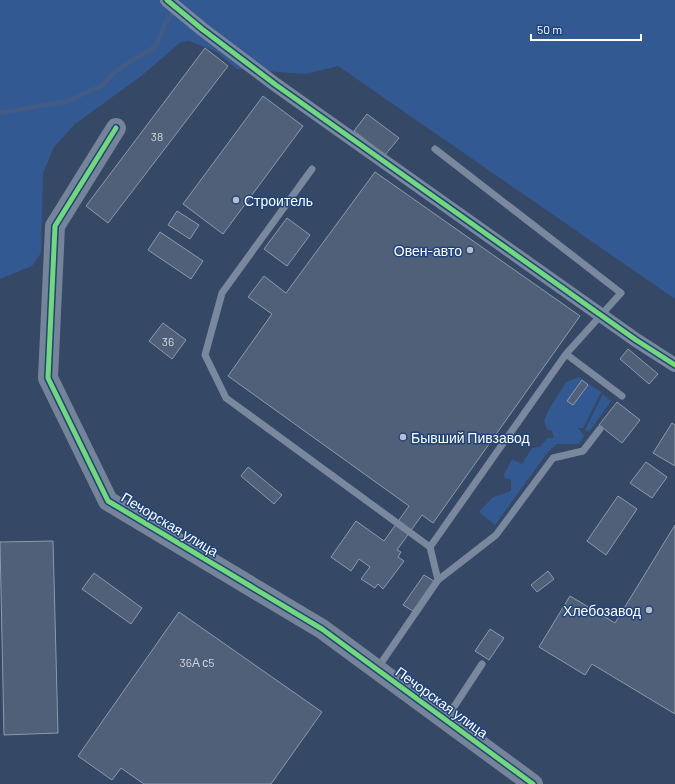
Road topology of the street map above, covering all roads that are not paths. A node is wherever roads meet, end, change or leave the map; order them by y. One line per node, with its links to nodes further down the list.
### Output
1 (166, 0): 5 (street)
2 (116, 128): 13 (street, Печорская улица)
3 (435, 149): 5 (lane)
4 (312, 169): 10 (lane)
5 (601, 315): 6 (lane); 7 (street)
6 (566, 354): 8 (lane); 10 (lane)
7 (675, 366)
8 (622, 396)
9 (600, 429): 11 (lane)
10 (430, 547): 11 (lane)
11 (438, 580): 13 (lane)
12 (482, 664): 14 (lane)
13 (377, 669): 14 (street, Печорская улица)
14 (446, 720): 15 (street, Печорская улица)
15 (533, 784)

